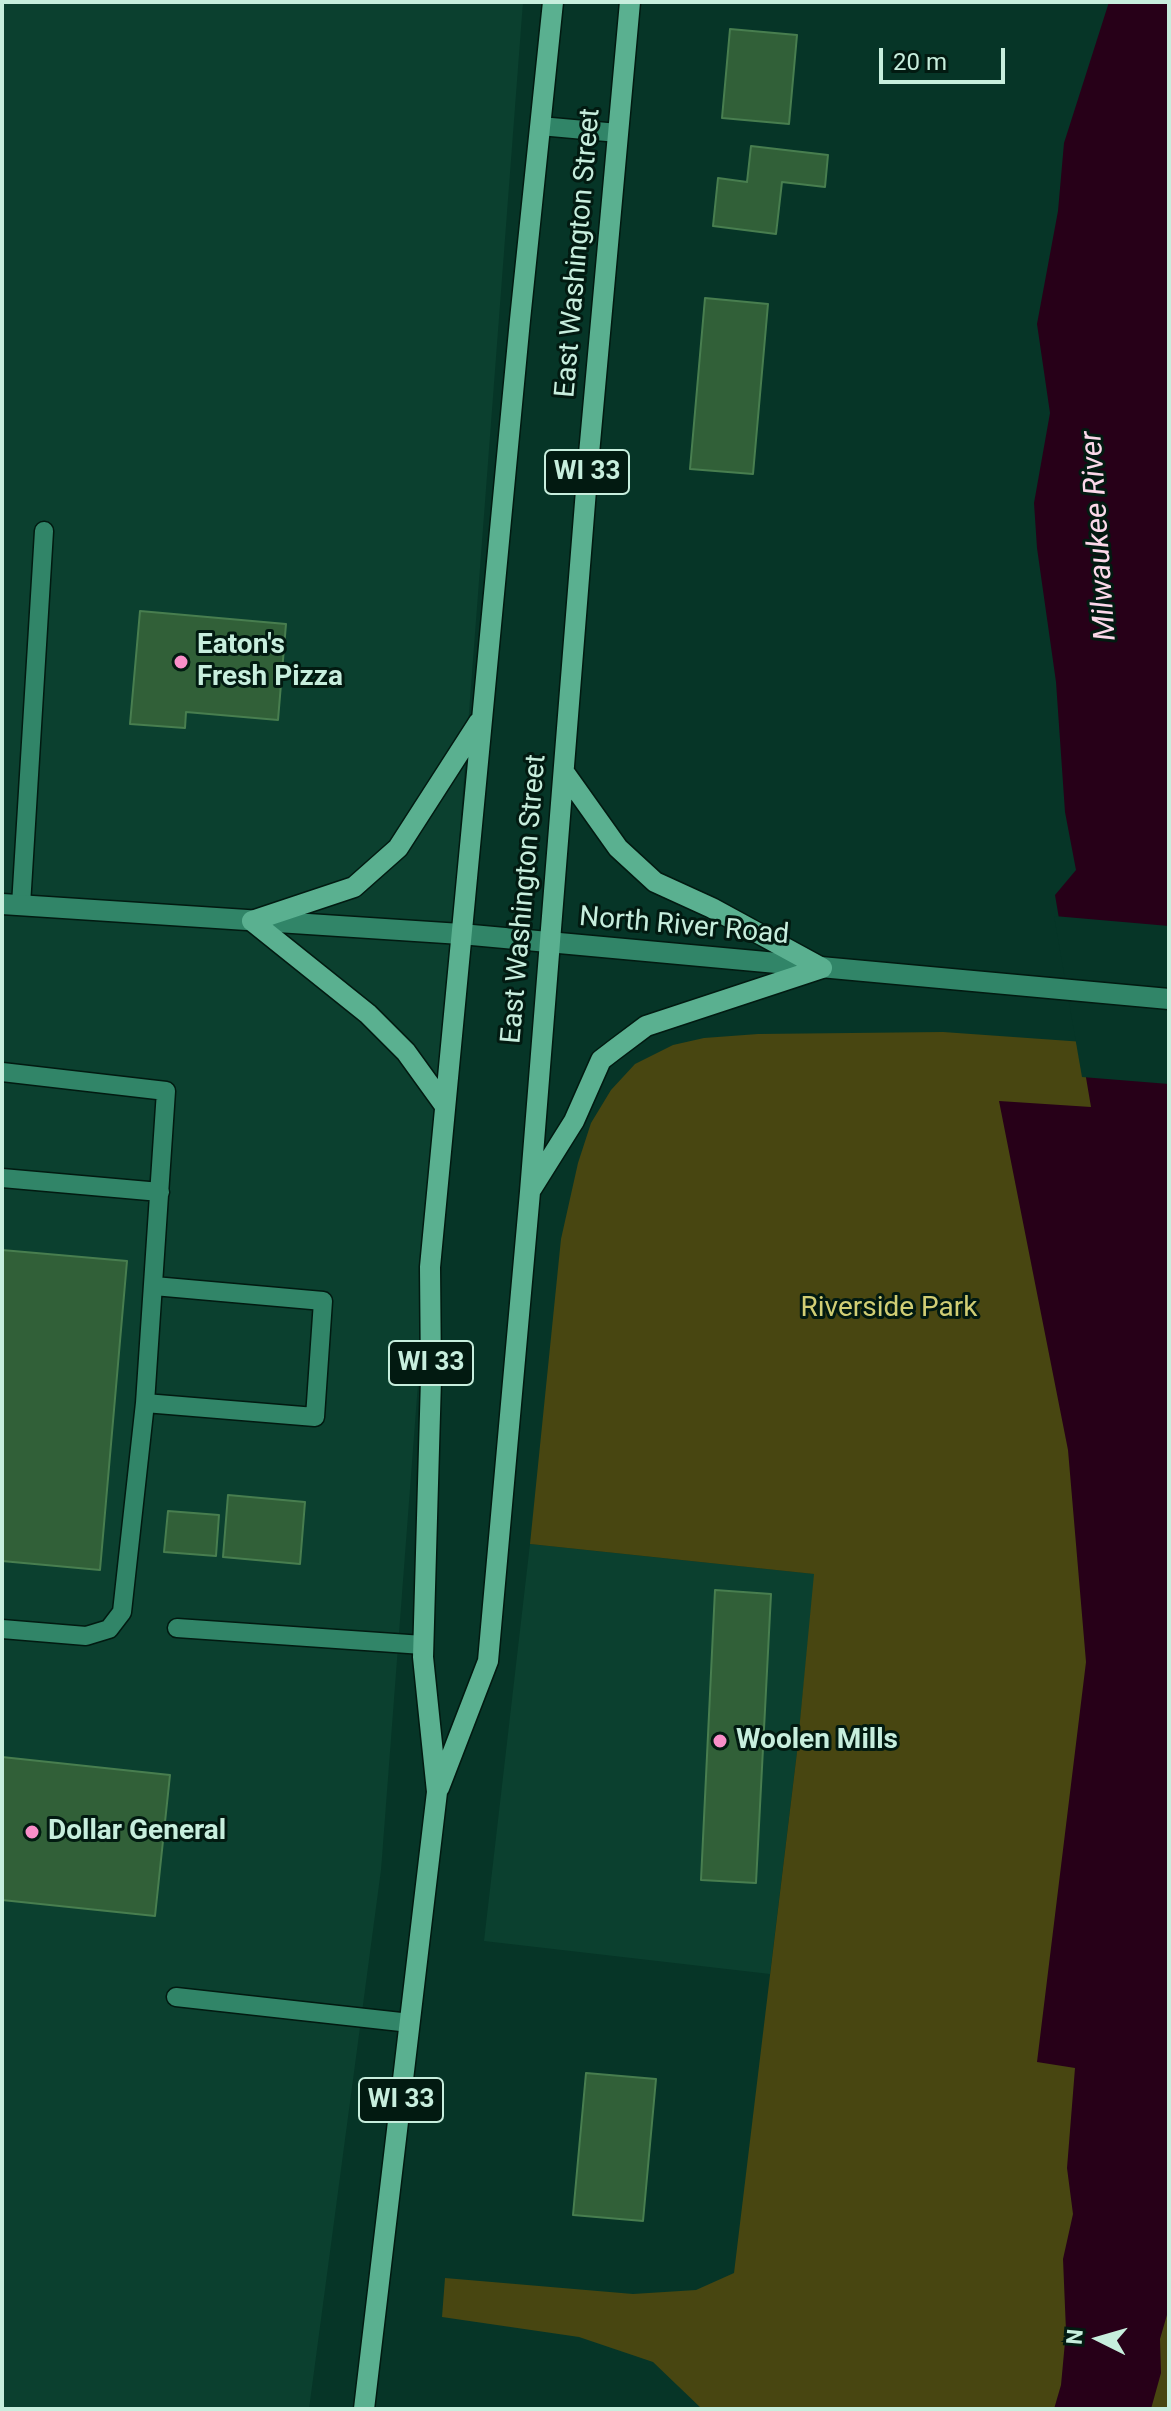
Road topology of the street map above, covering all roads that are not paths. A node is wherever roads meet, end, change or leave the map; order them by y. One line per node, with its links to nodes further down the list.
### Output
1 (553, 2): 3 (main road, East Washington Street / WI 33)
2 (630, 2): 4 (main road, East Washington Street / WI 33)
3 (540, 126): 4 (lane); 6 (main road, East Washington Street / WI 33)
4 (618, 133): 7 (main road, East Washington Street / WI 33)
5 (44, 531): 8 (lane)
6 (481, 719): 9 (main road); 10 (main road, East Washington Street / WI 33)
7 (564, 772): 11 (main road, East Washington Street / WI 33); 12 (main road)
8 (12, 904): 9 (street, North River Road)
9 (252, 921): 10 (street, North River Road); 15 (main road)
10 (461, 934): 11 (street, North River Road); 15 (main road, East Washington Street / WI 33)
11 (549, 942): 12 (street, North River Road); 18 (main road, East Washington Street / WI 33)
12 (822, 968): 13 (street, North River Road); 18 (main road)
13 (1169, 999)
14 (2, 1072): 17 (lane)
15 (445, 1106): 23 (main road, East Washington Street / WI 33)
16 (2, 1178): 17 (lane)
17 (160, 1192): 19 (lane)
18 (530, 1192): 24 (main road, East Washington Street / WI 33)
19 (154, 1286): 20 (lane); 20 (lane)
20 (145, 1403): 22 (lane)
21 (177, 1628): 23 (lane)
22 (2, 1629)
23 (423, 1645): 24 (main road, East Washington Street / WI 33)
24 (437, 1792): 26 (main road, East Washington Street / WI 33)
25 (176, 1997): 26 (lane)
26 (410, 2023): 27 (main road, East Washington Street / WI 33)
27 (364, 2409)

